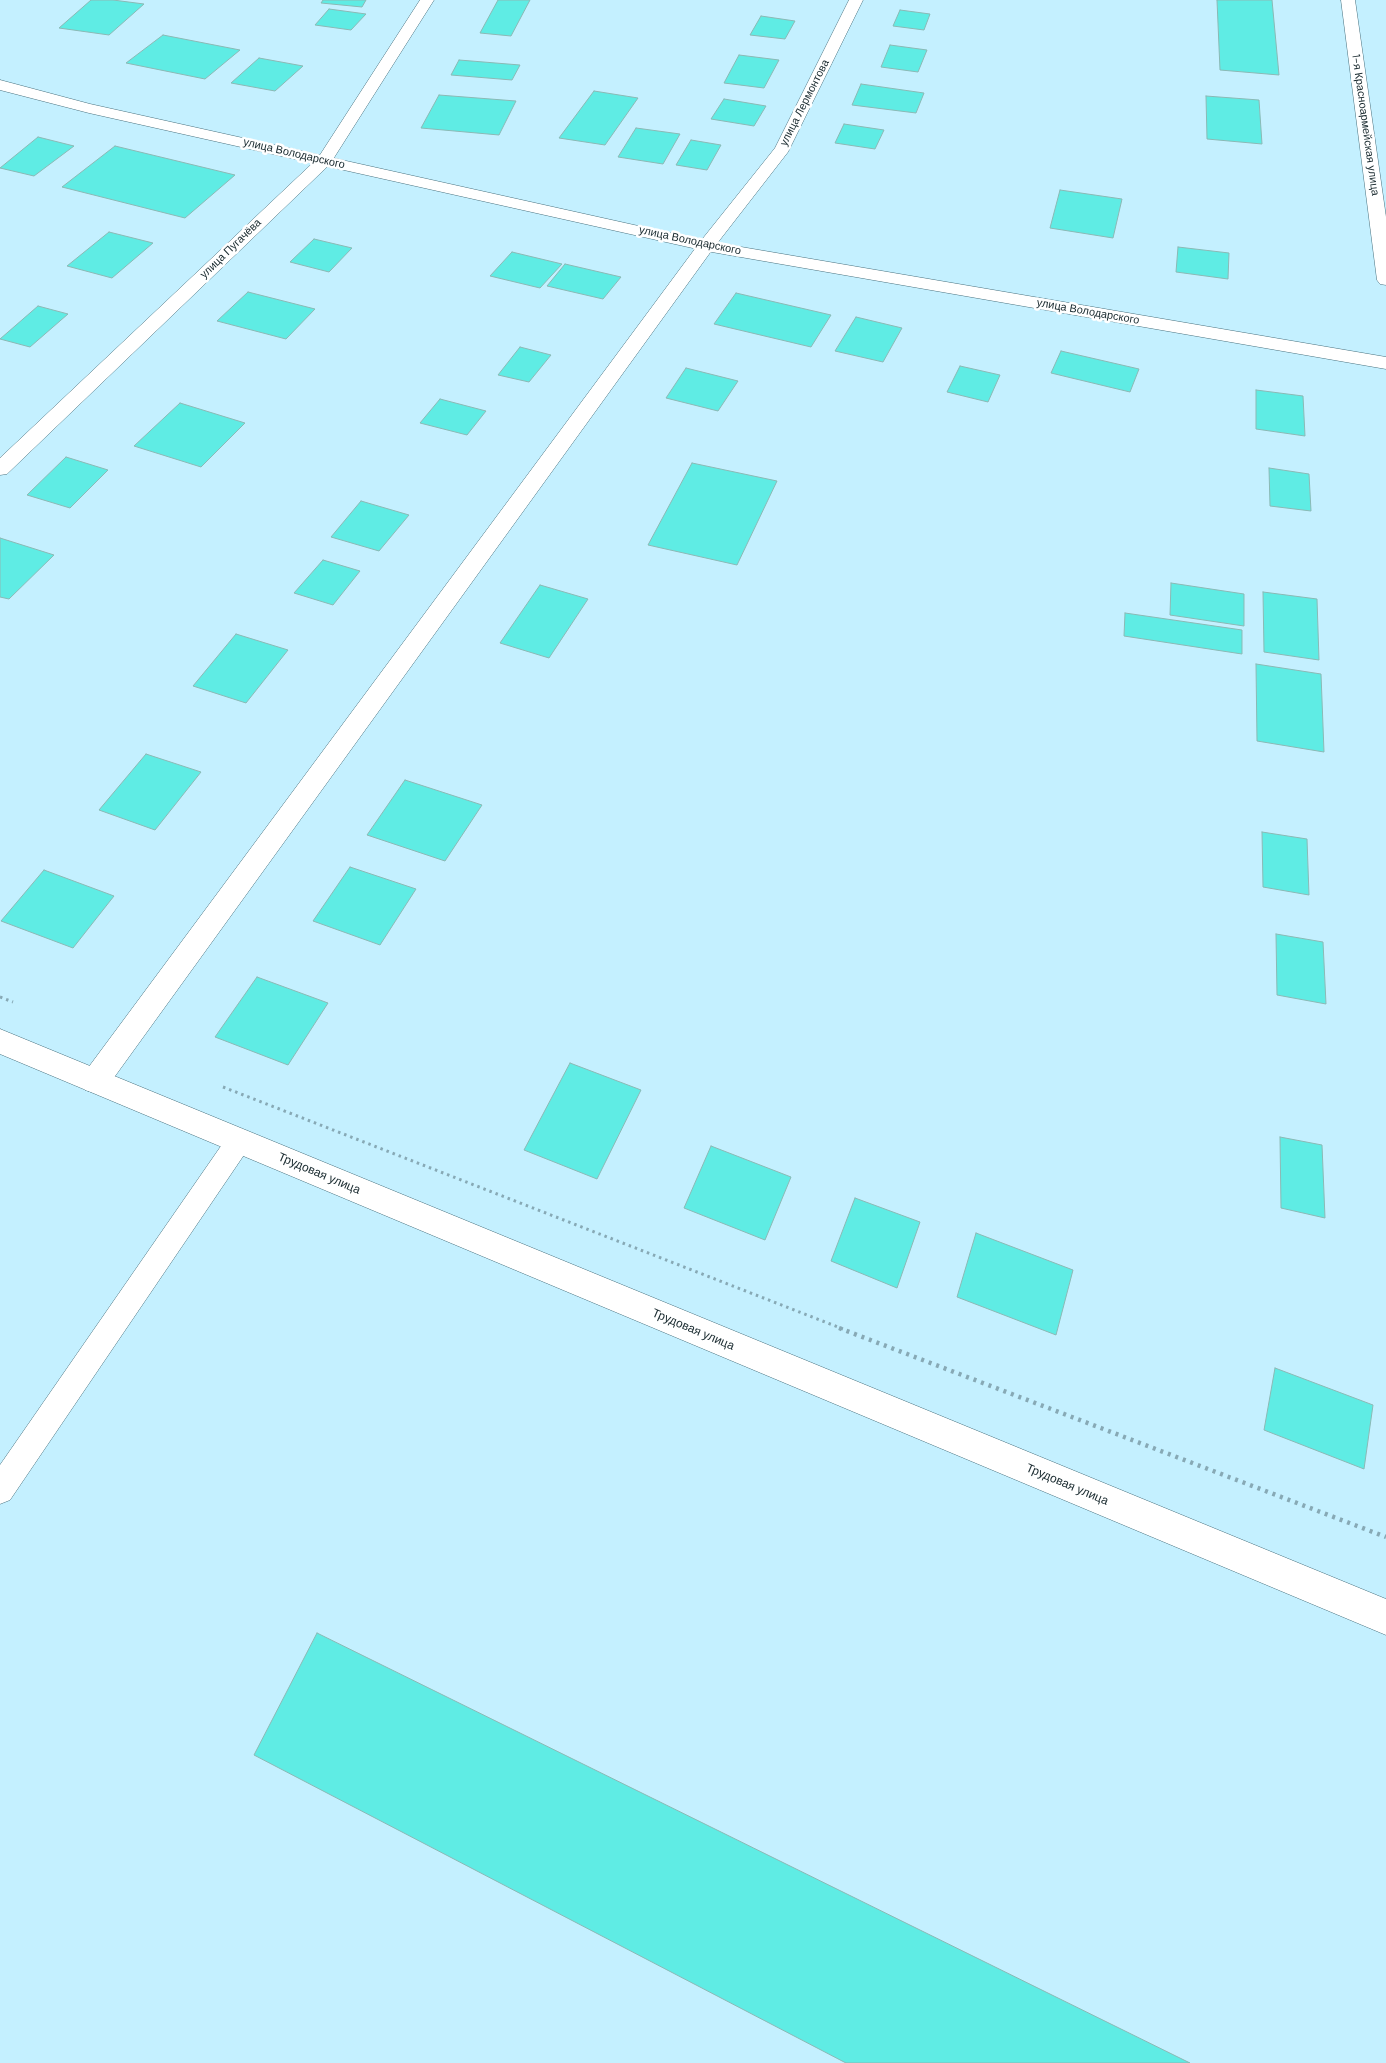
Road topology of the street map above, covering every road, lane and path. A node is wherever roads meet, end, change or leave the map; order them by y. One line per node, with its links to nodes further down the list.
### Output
1 (427, 0): 5 (street, улица Пугачёва)
2 (856, 0): 6 (street, улица Лермонтова)
3 (1348, 0): 7 (street, 1-я Красноармейская улица)
4 (0, 85): 5 (street, улица Володарского)
5 (324, 161): 6 (street, улица Володарского); 9 (street, улица Пугачёва)
6 (706, 246): 8 (street, улица Володарского); 13 (street, улица Лермонтова)
7 (1386, 280)
8 (1386, 363)
9 (0, 469)
10 (0, 997): 11 (path)
11 (17, 1004)
12 (0, 1041): 13 (street, Трудовая улица)
13 (95, 1081): 15 (street, Трудовая улица)
14 (222, 1086): 17 (path)
15 (238, 1141): 16 (lane); 18 (street, Трудовая улица)
16 (0, 1490)
17 (1386, 1537)
18 (1386, 1617)

